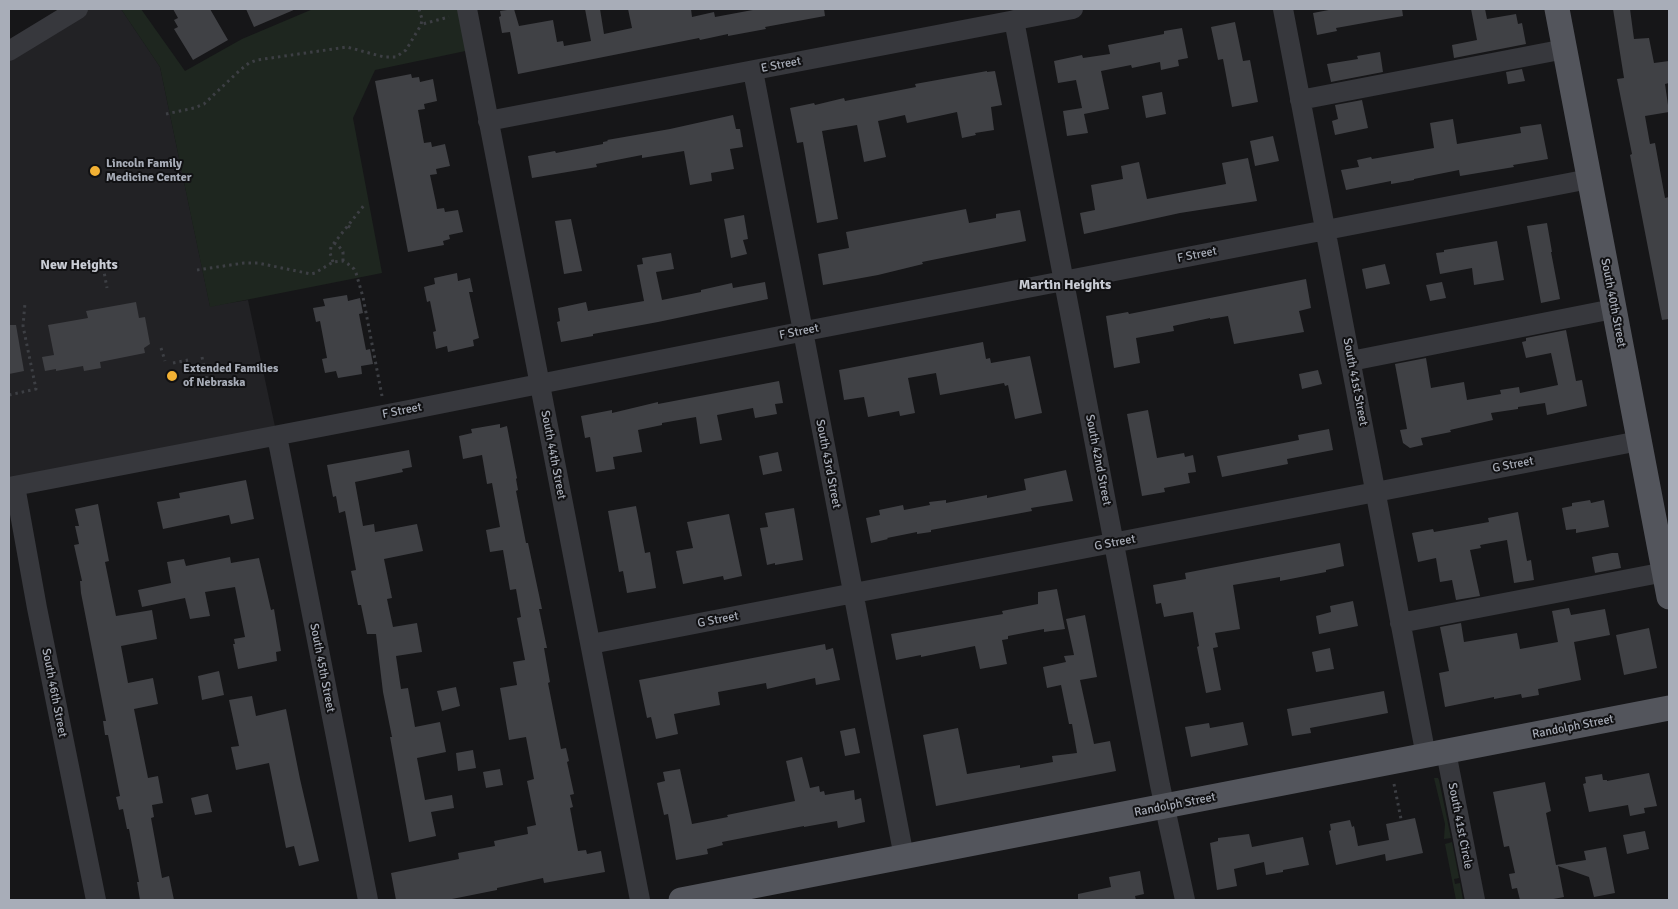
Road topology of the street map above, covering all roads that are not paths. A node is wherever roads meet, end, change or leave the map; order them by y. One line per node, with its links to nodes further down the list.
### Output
1 (78, 9): 8 (street)
2 (1073, 9): 6 (street, E Street)
3 (1283, 9): 10 (street, South 41st Street)
4 (1557, 9): 7 (main road, South 40th Street)
5 (458, 13): 11 (street, South 44th Street)
6 (1014, 20): 9 (street, E Street); 14 (street, South 42nd Street)
7 (1565, 49): 10 (street); 12 (main road, South 40th Street)
8 (9, 51)
9 (753, 71): 11 (street, E Street); 16 (street, South 43rd Street)
10 (1300, 100): 13 (street, South 41st Street)
11 (488, 121): 18 (street, South 44th Street)
12 (1589, 179): 13 (street, F Street); 15 (main road, South 40th Street)
13 (1326, 231): 14 (street, F Street); 17 (street, South 41st Street)
14 (1064, 281): 16 (street, F Street); 23 (street, South 42nd Street)
15 (1613, 309): 17 (street); 20 (main road, South 40th Street)
16 (802, 332): 18 (street, F Street); 25 (street, South 43rd Street)
17 (1350, 361): 22 (street, South 41st Street)
18 (539, 384): 19 (street, F Street); 28 (street, South 44th Street)
19 (277, 436): 21 (street, F Street); 34 (street, South 45th Street)
20 (1639, 441): 22 (street, G Street); 24 (main road, South 40th Street)
21 (12, 487): 33 (street, South 46th Street)
22 (1376, 492): 23 (street, G Street); 27 (street, South 41st Street)
23 (1114, 543): 25 (street, G Street); 31 (street, South 42nd Street)
24 (1664, 572): 26 (main road, South 40th Street); 27 (street)
25 (853, 594): 28 (street, G Street); 32 (street, South 43rd Street)
26 (1669, 597)
27 (1400, 623): 30 (street, South 41st Street)
28 (591, 644): 35 (street, South 44th Street)
29 (1669, 708): 30 (main road, Randolph Street)
30 (1436, 754): 31 (main road, Randolph Street); 38 (street, South 41st Circle)
31 (1165, 807): 32 (main road, Randolph Street); 37 (street, South 42nd Street)
32 (904, 857): 36 (main road, Randolph Street)
33 (96, 900)
34 (368, 900)
35 (640, 900)
36 (681, 900)
37 (1185, 900)
38 (1475, 900)

